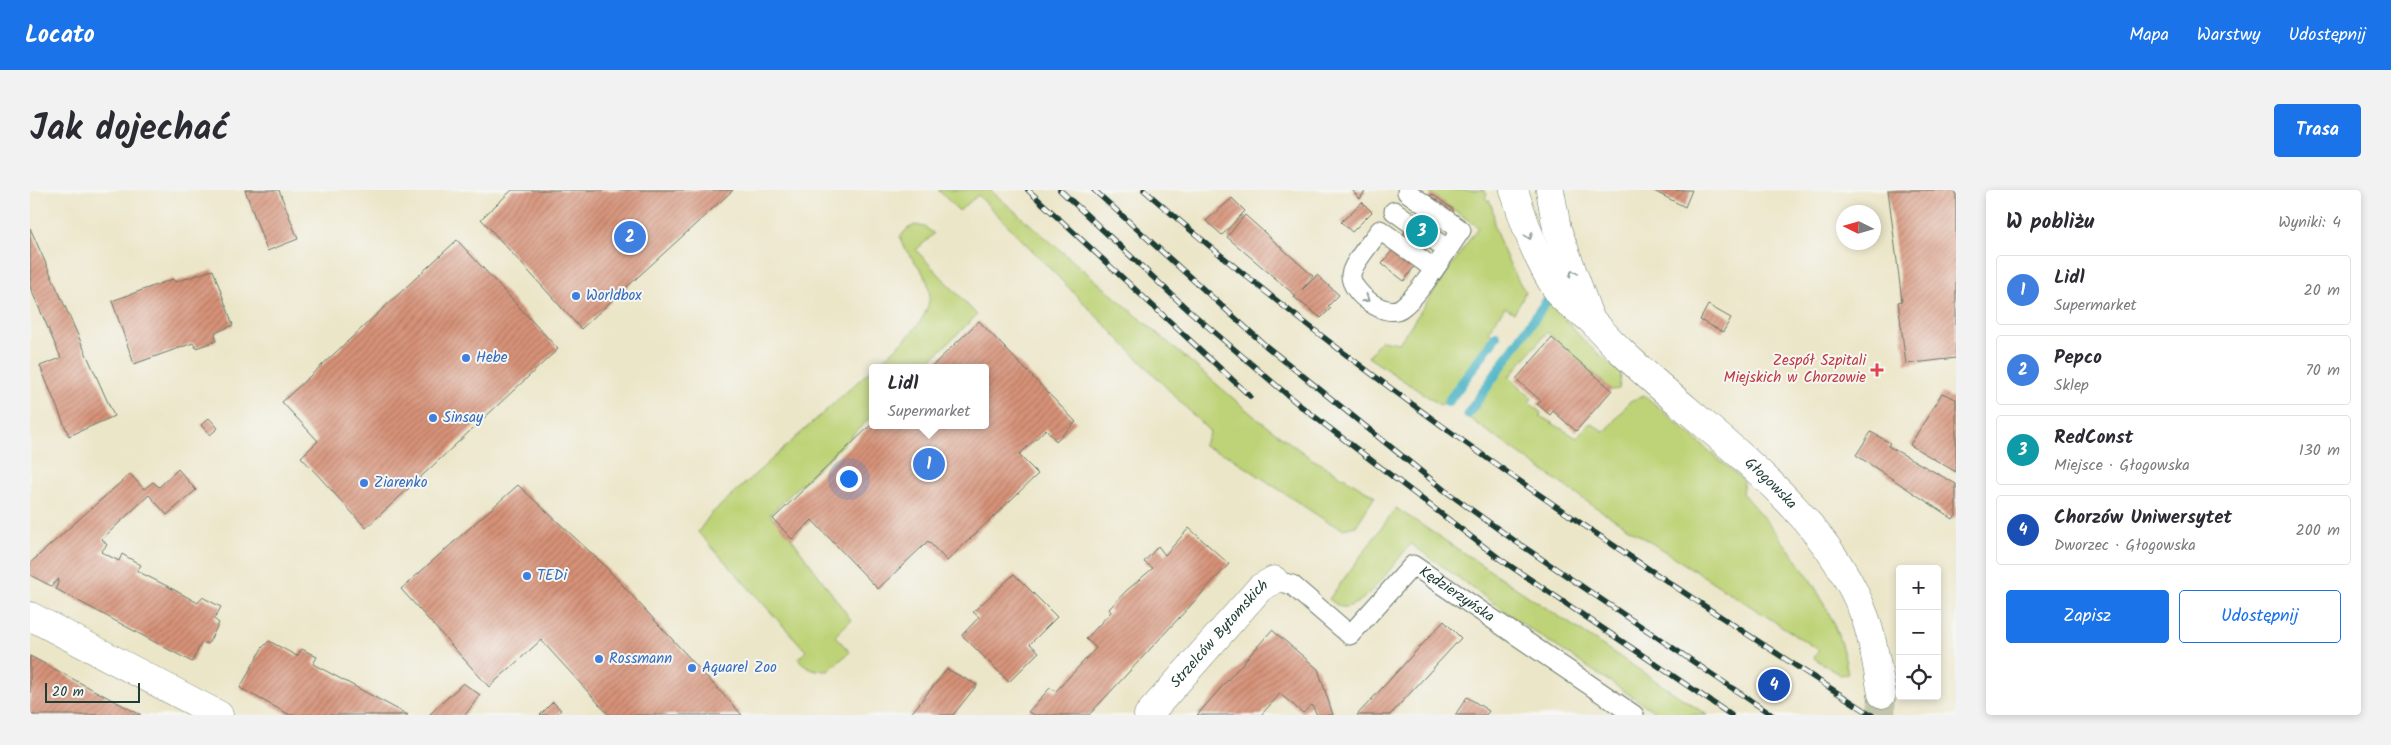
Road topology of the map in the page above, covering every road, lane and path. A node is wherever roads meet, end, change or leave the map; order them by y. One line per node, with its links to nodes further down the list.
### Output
1 (1514, 190): 7 (street, Głogowska, one-way to 7)
2 (1550, 190): 7 (street, Głogowska, one-way to 2)
3 (1407, 192): 5 (lane)
4 (1394, 211): 5 (lane)
5 (1447, 249): 6 (lane)
6 (1433, 268): 6 (lane, one-way to 6)
7 (1590, 319): 10 (street, Głogowska)
8 (1274, 580): 12 (street, Strzelców Bytomskich); 13 (lane, Kędzierzyńska)
9 (30, 616): 11 (street)
10 (1882, 694)
11 (219, 715)
12 (1148, 715)
13 (1634, 715)

